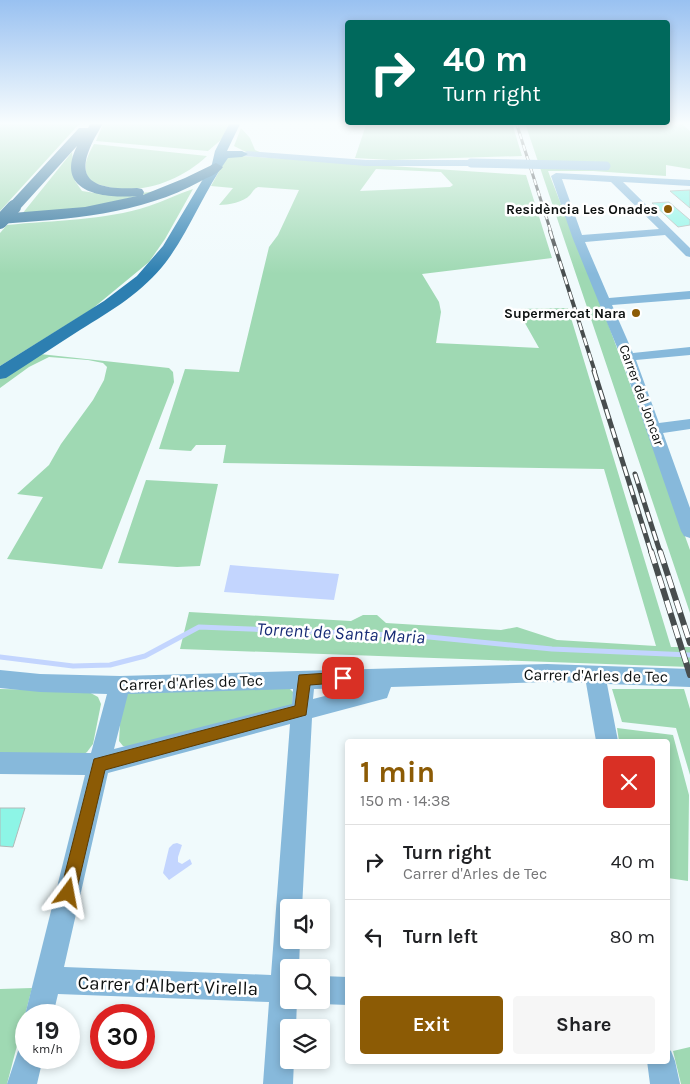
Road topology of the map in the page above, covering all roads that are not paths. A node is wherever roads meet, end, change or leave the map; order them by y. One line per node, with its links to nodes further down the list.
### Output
1 (45, 173): 10 (highway, bridge)
2 (78, 173): 4 (highway)
3 (195, 173): 10 (highway)
4 (196, 173)
5 (208, 173): 18 (main road)
6 (647, 173): 8 (street)
7 (614, 179): 8 (street); 11 (street); 12 (street, Carrer del Joncar)
8 (674, 180): 9 (street)
9 (690, 182)
10 (0, 220)
11 (666, 232): 12 (street); 13 (street)
12 (578, 239): 15 (street, Carrer del Joncar)
13 (690, 254)
14 (690, 295): 15 (street)
15 (606, 302): 17 (street, Carrer del Joncar)
16 (690, 351): 17 (street)
17 (628, 357): 20 (street, Carrer del Joncar)
18 (0, 374)
19 (690, 424): 20 (street)
20 (655, 429): 21 (street, Carrer del Joncar)
21 (688, 522)
22 (595, 674): 23 (street, Carrer d'Arles de Tec); 24 (street, Carrer d'Arles de Tec); 29 (street)
23 (382, 677): 26 (street, Carrer d'Arles de Tec); 28 (street)
24 (690, 678)
25 (0, 679): 27 (street, Carrer d'Arles de Tec)
26 (304, 679): 27 (street, Carrer d'Arles de Tec); 28 (street)
27 (120, 685): 31 (street)
28 (302, 710): 31 (street); 32 (street)
29 (607, 739)
30 (0, 763): 31 (street)
31 (99, 764): 33 (street)
32 (290, 899)
33 (48, 980): 34 (street, Carrer d'Albert Virella); 37 (street)
34 (280, 989)
35 (330, 990): 36 (street)
36 (345, 991)
37 (42, 1004)
38 (284, 1009): 42 (street)
39 (662, 1064): 43 (street)
40 (25, 1069): 41 (street)
41 (22, 1084)
42 (278, 1084)
43 (665, 1084)

